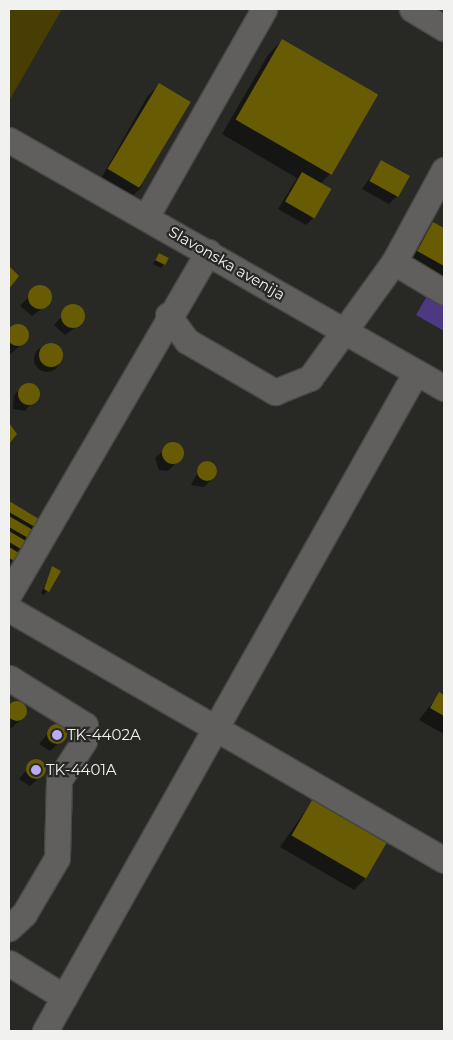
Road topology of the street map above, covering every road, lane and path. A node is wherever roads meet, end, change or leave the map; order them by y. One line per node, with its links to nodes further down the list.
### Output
1 (264, 9): 7 (street)
2 (412, 9): 3 (street)
3 (444, 28)
4 (9, 140): 7 (street, Slavonska avenija)
5 (444, 170): 6 (street)
6 (438, 197): 9 (street)
7 (146, 217): 8 (street, Slavonska avenija)
8 (208, 252): 11 (street); 12 (street, Slavonska avenija)
9 (394, 262): 10 (street); 12 (street)
10 (444, 292)
11 (168, 316): 12 (street); 15 (street)
12 (347, 332): 13 (street, Slavonska avenija)
13 (416, 372): 14 (street, Slavonska avenija); 18 (street)
14 (444, 388)
15 (9, 594)
16 (9, 609): 18 (street)
17 (9, 678): 20 (street)
18 (216, 727): 19 (street); 22 (street)
19 (444, 860)
20 (9, 928)
21 (9, 964): 22 (street)
22 (64, 998): 23 (street)
23 (45, 1031)

